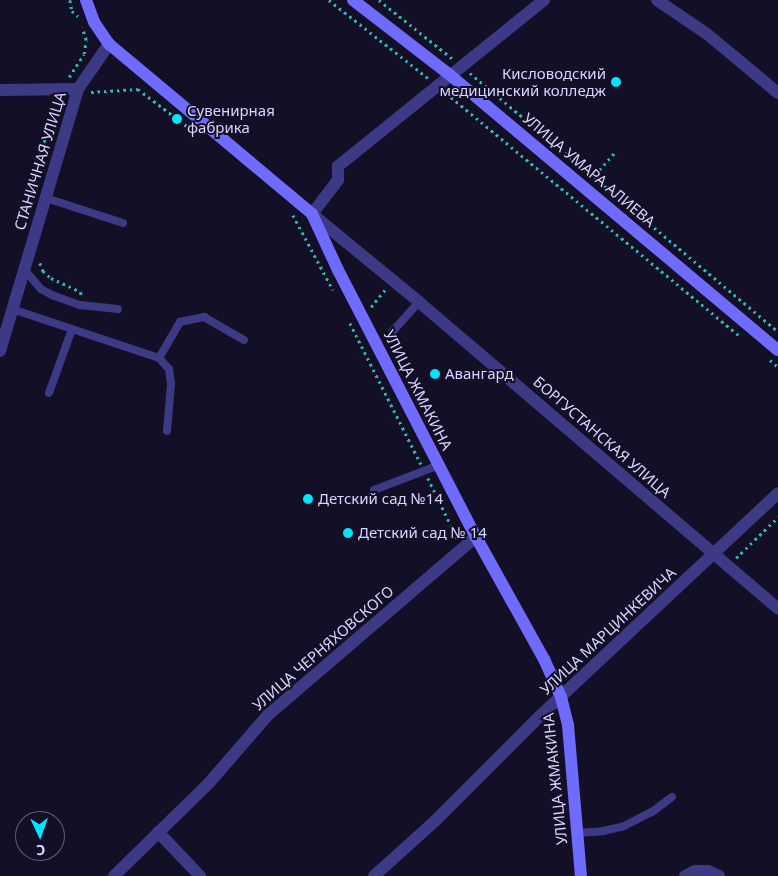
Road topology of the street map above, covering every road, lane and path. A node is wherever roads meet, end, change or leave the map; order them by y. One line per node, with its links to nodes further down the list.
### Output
1 (70, 0): 16 (path)
2 (86, 0): 8 (street, УЛИЦА ЖМАКИНА)
3 (329, 0): 11 (path)
4 (353, 0): 10 (street, УЛИЦА УМАРА АЛИЕВА)
5 (379, 0): 9 (path)
6 (544, 0): 9 (street)
7 (657, 0): 15 (street)
8 (108, 44): 12 (street, СТАНИЧНАЯ УЛИЦА); 23 (street, УЛИЦА ЖМАКИНА)
9 (461, 66): 10 (street); 20 (path)
10 (450, 75): 11 (street); 38 (street, УЛИЦА УМАРА АЛИЕВА)
11 (437, 86): 23 (street); 36 (path)
12 (78, 89): 16 (street); 21 (street, СТАНИЧНАЯ УЛИЦА)
13 (0, 90): 16 (street)
14 (96, 92): 18 (path)
15 (778, 93)
16 (59, 95): 17 (path); 21 (path)
17 (47, 100)
18 (192, 130)
19 (614, 153): 20 (path)
20 (595, 176): 34 (path)
21 (46, 198): 24 (lane); 25 (street, СТАНИЧНАЯ УЛИЦА)
22 (288, 208): 27 (path)
23 (312, 214): 28 (street, БОРГУСТАНСКАЯ УЛИЦА); 47 (street, УЛИЦА ЖМАКИНА)
24 (123, 223)
25 (24, 269): 29 (street, СТАНИЧНАЯ УЛИЦА); 30 (lane)
26 (392, 294): 31 (path)
27 (336, 295)
28 (419, 302): 35 (lane); 54 (street, БОРГУСТАНСКАЯ УЛИЦА)
29 (12, 309): 33 (lane); 39 (street, СТАНИЧНАЯ УЛИЦА)
30 (118, 309)
31 (368, 311)
32 (348, 320): 48 (path)
33 (72, 329): 41 (lane); 45 (lane)
34 (778, 331)
35 (392, 332)
36 (740, 336)
37 (244, 340): 41 (lane)
38 (778, 350)
39 (0, 352)
40 (763, 355): 42 (path)
41 (160, 358): 43 (lane)
42 (778, 367)
43 (169, 369): 44 (lane); 46 (lane)
44 (179, 369)
45 (49, 393)
46 (167, 431)
47 (439, 466): 48 (lane); 52 (street, УЛИЦА ЖМАКИНА)
48 (425, 472): 49 (lane); 53 (path)
49 (374, 490)
50 (778, 493): 54 (street, УЛИЦА МАРЦИНКЕВИЧА)
51 (778, 516): 55 (path)
52 (476, 537): 53 (street, УЛИЦА ЧЕРНЯХОВСКОГО); 57 (street, УЛИЦА ЖМАКИНА)
53 (462, 549): 59 (street, УЛИЦА ЧЕРНЯХОВСКОГО)
54 (714, 555): 55 (street, БОРГУСТАНСКАЯ УЛИЦА); 57 (street, УЛИЦА МАРЦИНКЕВИЧА)
55 (728, 566): 56 (street, БОРГУСТАНСКАЯ УЛИЦА)
56 (778, 610)
57 (561, 697): 60 (street, УЛИЦА ЖМАКИНА); 63 (street, УЛИЦА МАРЦИНКЕВИЧА)
58 (672, 797): 60 (lane)
59 (158, 832): 61 (street, УЛИЦА ЧЕРНЯХОВСКОГО); 62 (street)
60 (577, 833): 64 (street, УЛИЦА ЖМАКИНА)
61 (114, 876)
62 (200, 876)
63 (374, 876)
64 (581, 876)
65 (685, 876): 66 (street)
66 (719, 876)

